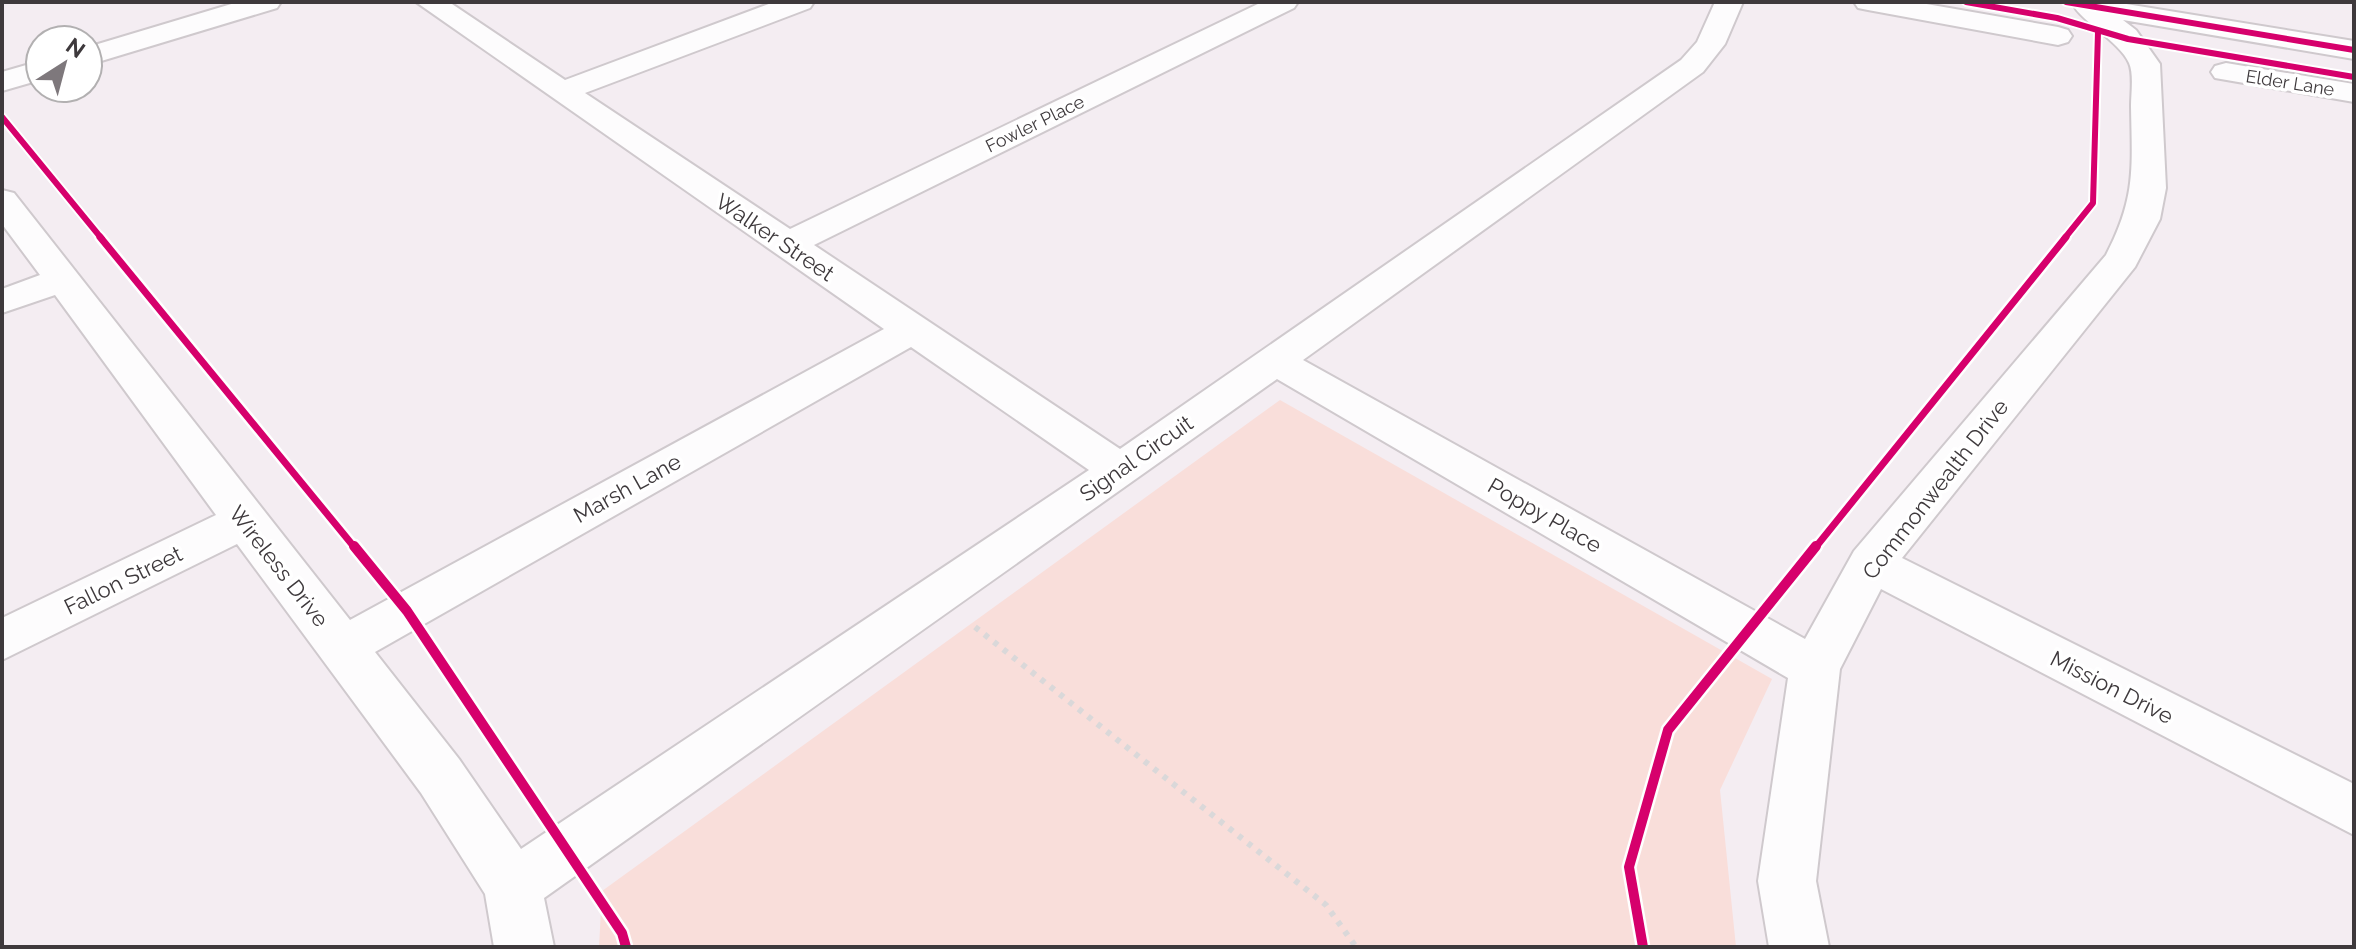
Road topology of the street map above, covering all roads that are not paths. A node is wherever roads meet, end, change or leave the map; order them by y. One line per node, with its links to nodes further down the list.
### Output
1 (267, 2): 10 (street)
2 (430, 2): 16 (street, Walker Street)
3 (800, 2): 16 (street)
4 (1284, 2): 19 (street, Fowler Place)
5 (1729, 2): 23 (street, Signal Circuit)
6 (1868, 2): 8 (street)
7 (2075, 4): 9 (street); 12 (street)
8 (2058, 36)
9 (2354, 49)
10 (104, 51)
11 (2354, 63): 12 (street)
12 (2145, 64): 26 (street, Commonwealth Drive)
13 (2226, 72): 17 (street, Elder Lane)
14 (24, 75): 15 (street)
15 (2, 82)
16 (563, 91): 19 (street, Walker Street)
17 (2354, 93)
18 (2, 200): 20 (street, Wireless Drive)
19 (786, 245): 22 (street, Walker Street)
20 (61, 280): 21 (street); 25 (street, Wireless Drive)
21 (2, 302)
22 (913, 329): 24 (street, Walker Street); 28 (street, Marsh Lane)
23 (1275, 361): 24 (street, Signal Circuit); 29 (street, Poppy Place)
24 (1120, 470): 31 (street, Signal Circuit)
25 (243, 521): 27 (street, Fallon Street); 28 (street, Wireless Drive)
26 (1871, 563): 29 (street, Commonwealth Drive); 30 (street, Mission Drive)
27 (2, 640)
28 (341, 648): 31 (street, Wireless Drive)
29 (1815, 669): 33 (street, Commonwealth Drive)
30 (2354, 811)
31 (513, 887): 32 (street, Wireless Drive)
32 (524, 947)
33 (1799, 947)

